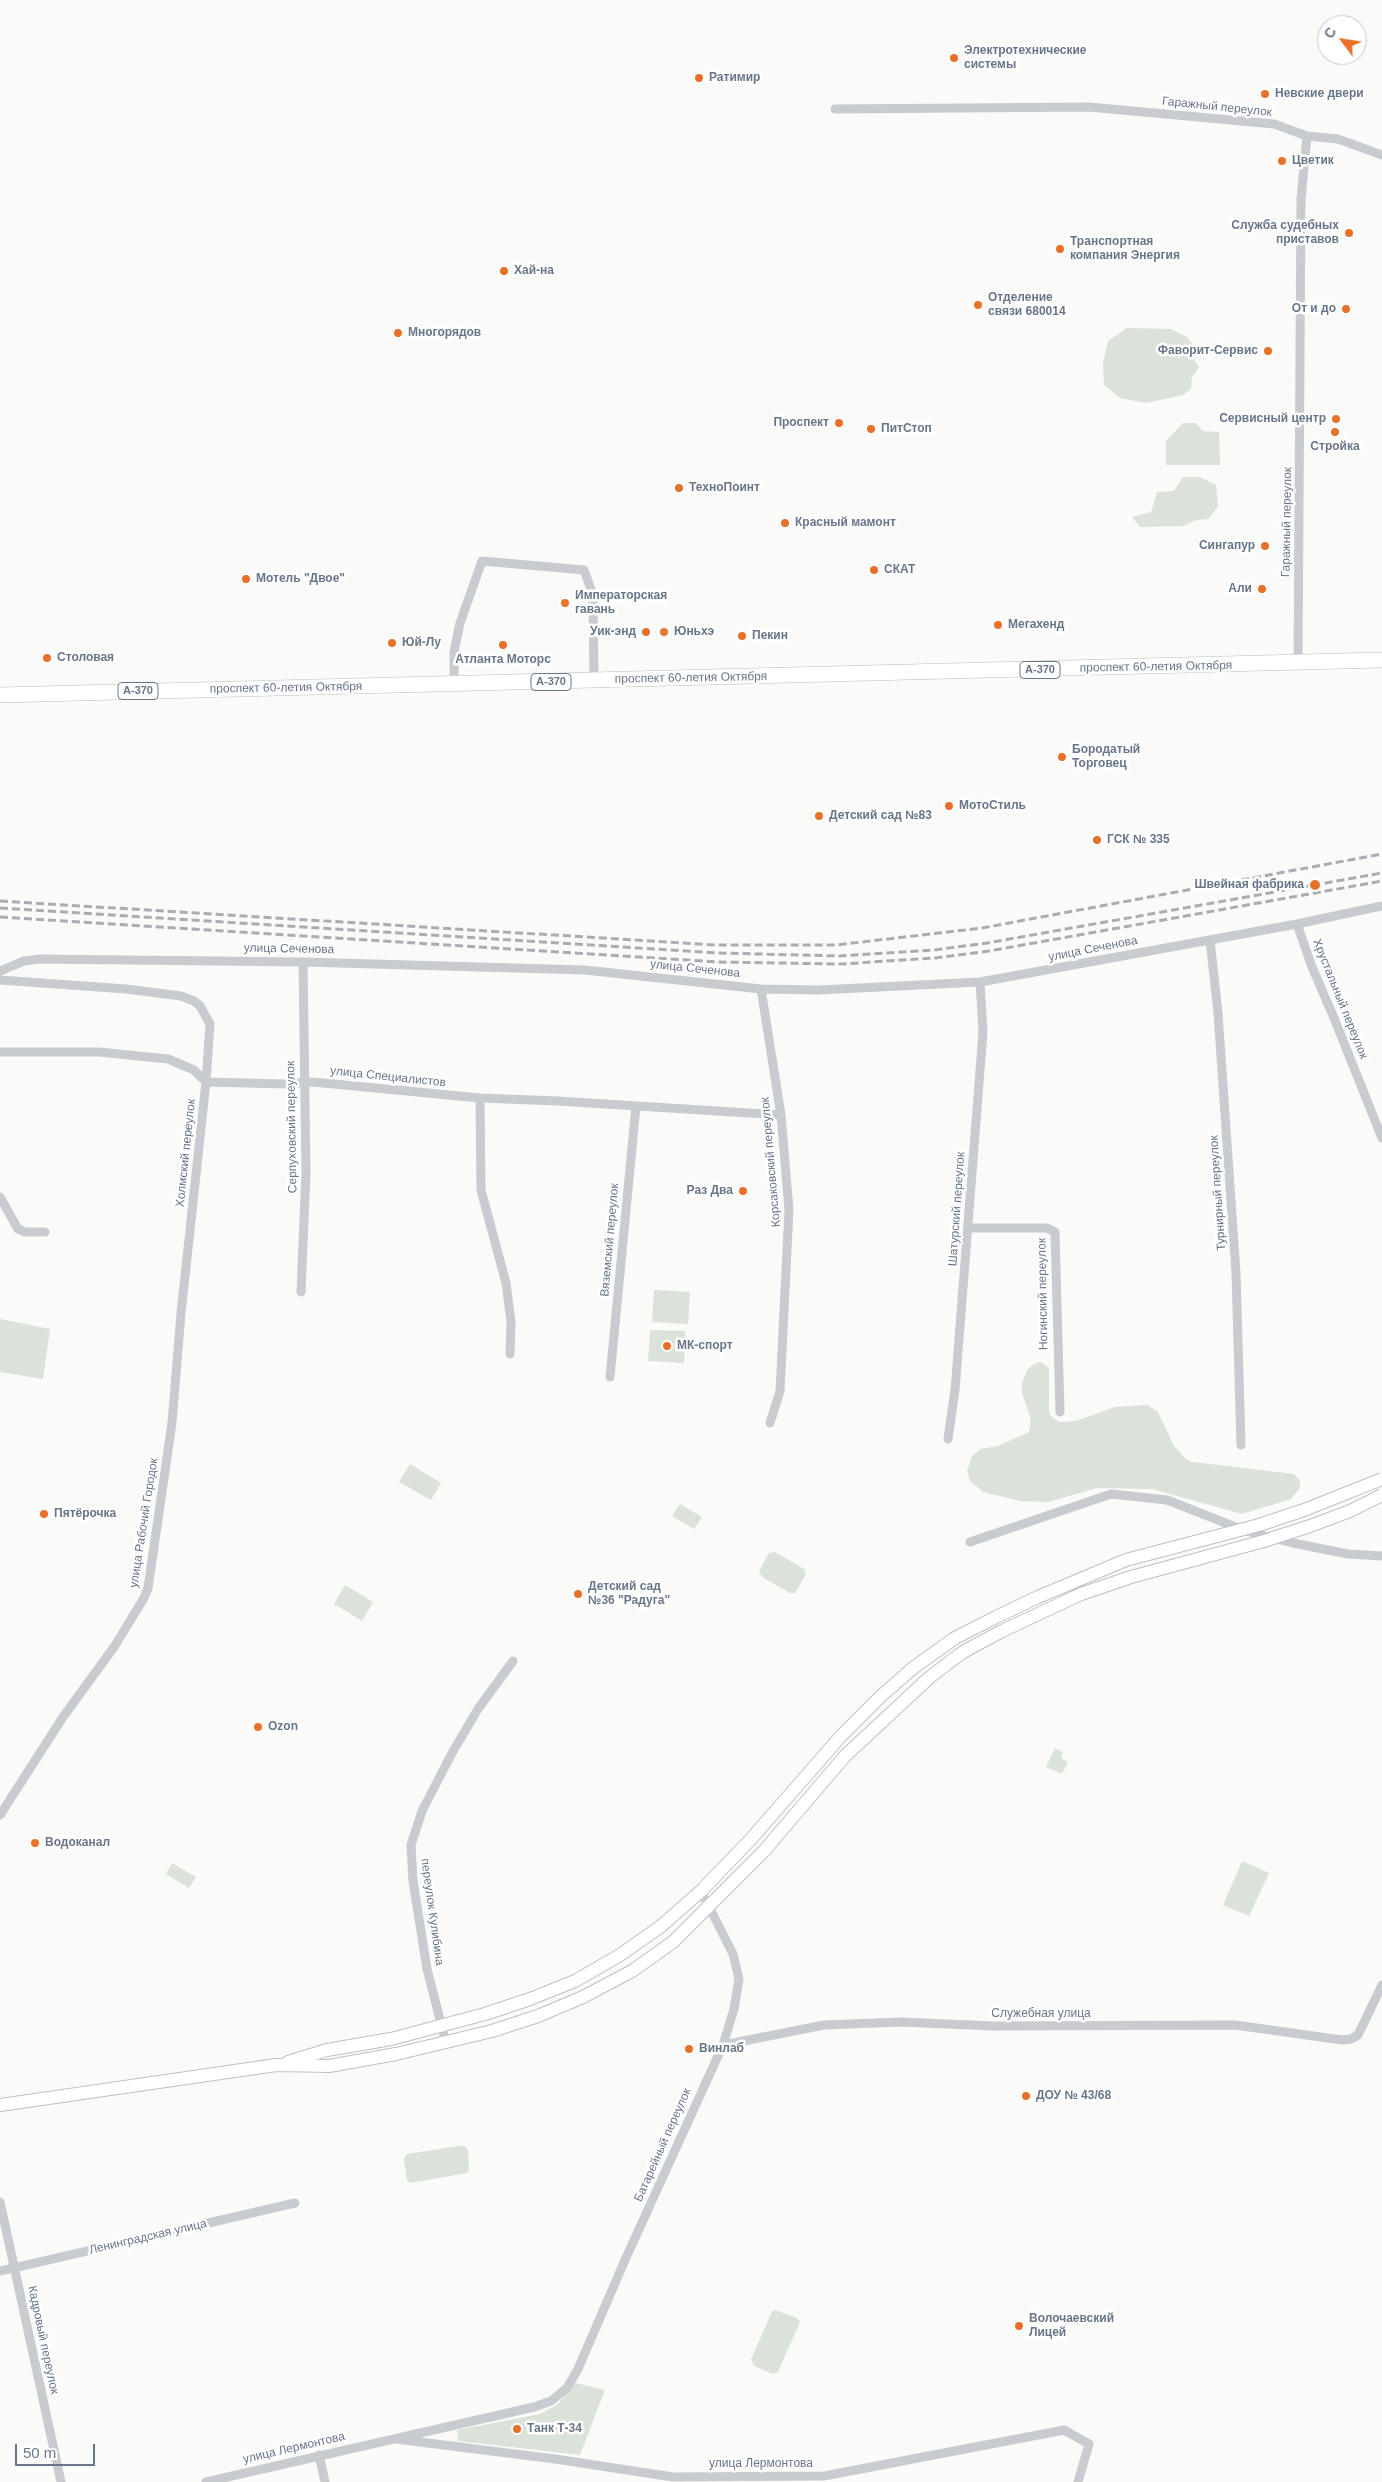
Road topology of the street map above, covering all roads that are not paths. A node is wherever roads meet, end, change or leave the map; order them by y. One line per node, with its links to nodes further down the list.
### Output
1 (835, 109): 2 (street, Гаражный переулок)
2 (1307, 136): 3 (street); 5 (street, Гаражный переулок)
3 (1382, 155)
4 (1382, 660): 5 (highway, проспект 60-летия Октября / А-370)
5 (1298, 664): 6 (highway, проспект 60-летия Октября / А-370)
6 (594, 681): 7 (highway, проспект 60-летия Октября / А-370); 7 (street)
7 (454, 684): 8 (highway, проспект 60-летия Октября / А-370)
8 (0, 695)
9 (1382, 906): 10 (street, улица Сеченова)
10 (1297, 924): 11 (street, улица Сеченова); 23 (street, Хрустальный переулок)
11 (1210, 940): 15 (street, улица Сеченова); 34 (street, Турнирный переулок)
12 (303, 962): 13 (street, улица Сеченова); 16 (street, улица Сеченова); 18 (street, Серпуховский переулок)
13 (0, 971)
14 (0, 980): 19 (street, Холмский переулок)
15 (980, 982): 16 (street, улица Сеченова); 25 (street, Шатурский переулок)
16 (761, 989): 22 (street, Корсаковский переулок)
17 (0, 1052): 19 (street)
18 (303, 1081): 19 (street, улица Специалистов); 20 (street, улица Специалистов); 27 (street, Серпуховский переулок)
19 (206, 1082): 28 (street, Холмский переулок)
20 (480, 1098): 21 (street, улица Специалистов); 29 (street)
21 (636, 1106): 22 (street, улица Специалистов); 30 (street, Вяземский переулок)
22 (781, 1115): 32 (street, Корсаковский переулок)
23 (1382, 1138)
24 (0, 1197): 26 (street)
25 (968, 1228): 31 (street, Ногинский переулок); 33 (street, Шатурский переулок)
26 (44, 1232)
27 (300, 1292)
28 (181, 1313): 40 (street, улица Рабочий Городок)
29 (510, 1354)
30 (610, 1377)
31 (1060, 1412)
32 (770, 1423)
33 (948, 1438)
34 (1241, 1445)
35 (1382, 1479): 41 (main road, bridge)
36 (1382, 1495): 42 (main road, bridge)
37 (970, 1542): 38 (street)
38 (1382, 1556)
39 (513, 1661): 44 (street, переулок Кулибина)
40 (0, 1815)
41 (700, 1891): 42 (street, Батарейный переулок); 44 (main road)
42 (709, 1907): 45 (main road); 46 (street, Батарейный переулок)
43 (1382, 1985): 46 (street, Служебная улица)
44 (442, 2026): 45 (street, переулок Кулибина); 47 (main road)
45 (446, 2043): 47 (main road)
46 (723, 2045): 53 (street, Батарейный переулок)
47 (276, 2066): 48 (main road)
48 (0, 2104)
49 (0, 2202): 51 (street, Кадровый переулок)
50 (295, 2203): 51 (street, Ленинградская улица)
51 (15, 2268): 52 (street, Ленинградская улица); 56 (street, Кадровый переулок)
52 (0, 2271)
53 (551, 2401): 54 (street, улица Лермонтова)
54 (389, 2438): 55 (street, улица Лермонтова); 59 (street, улица Лермонтова)
55 (319, 2455): 57 (street, улица Лермонтова); 58 (street)
56 (61, 2482)
57 (206, 2482)
58 (324, 2482)
59 (1078, 2482)

